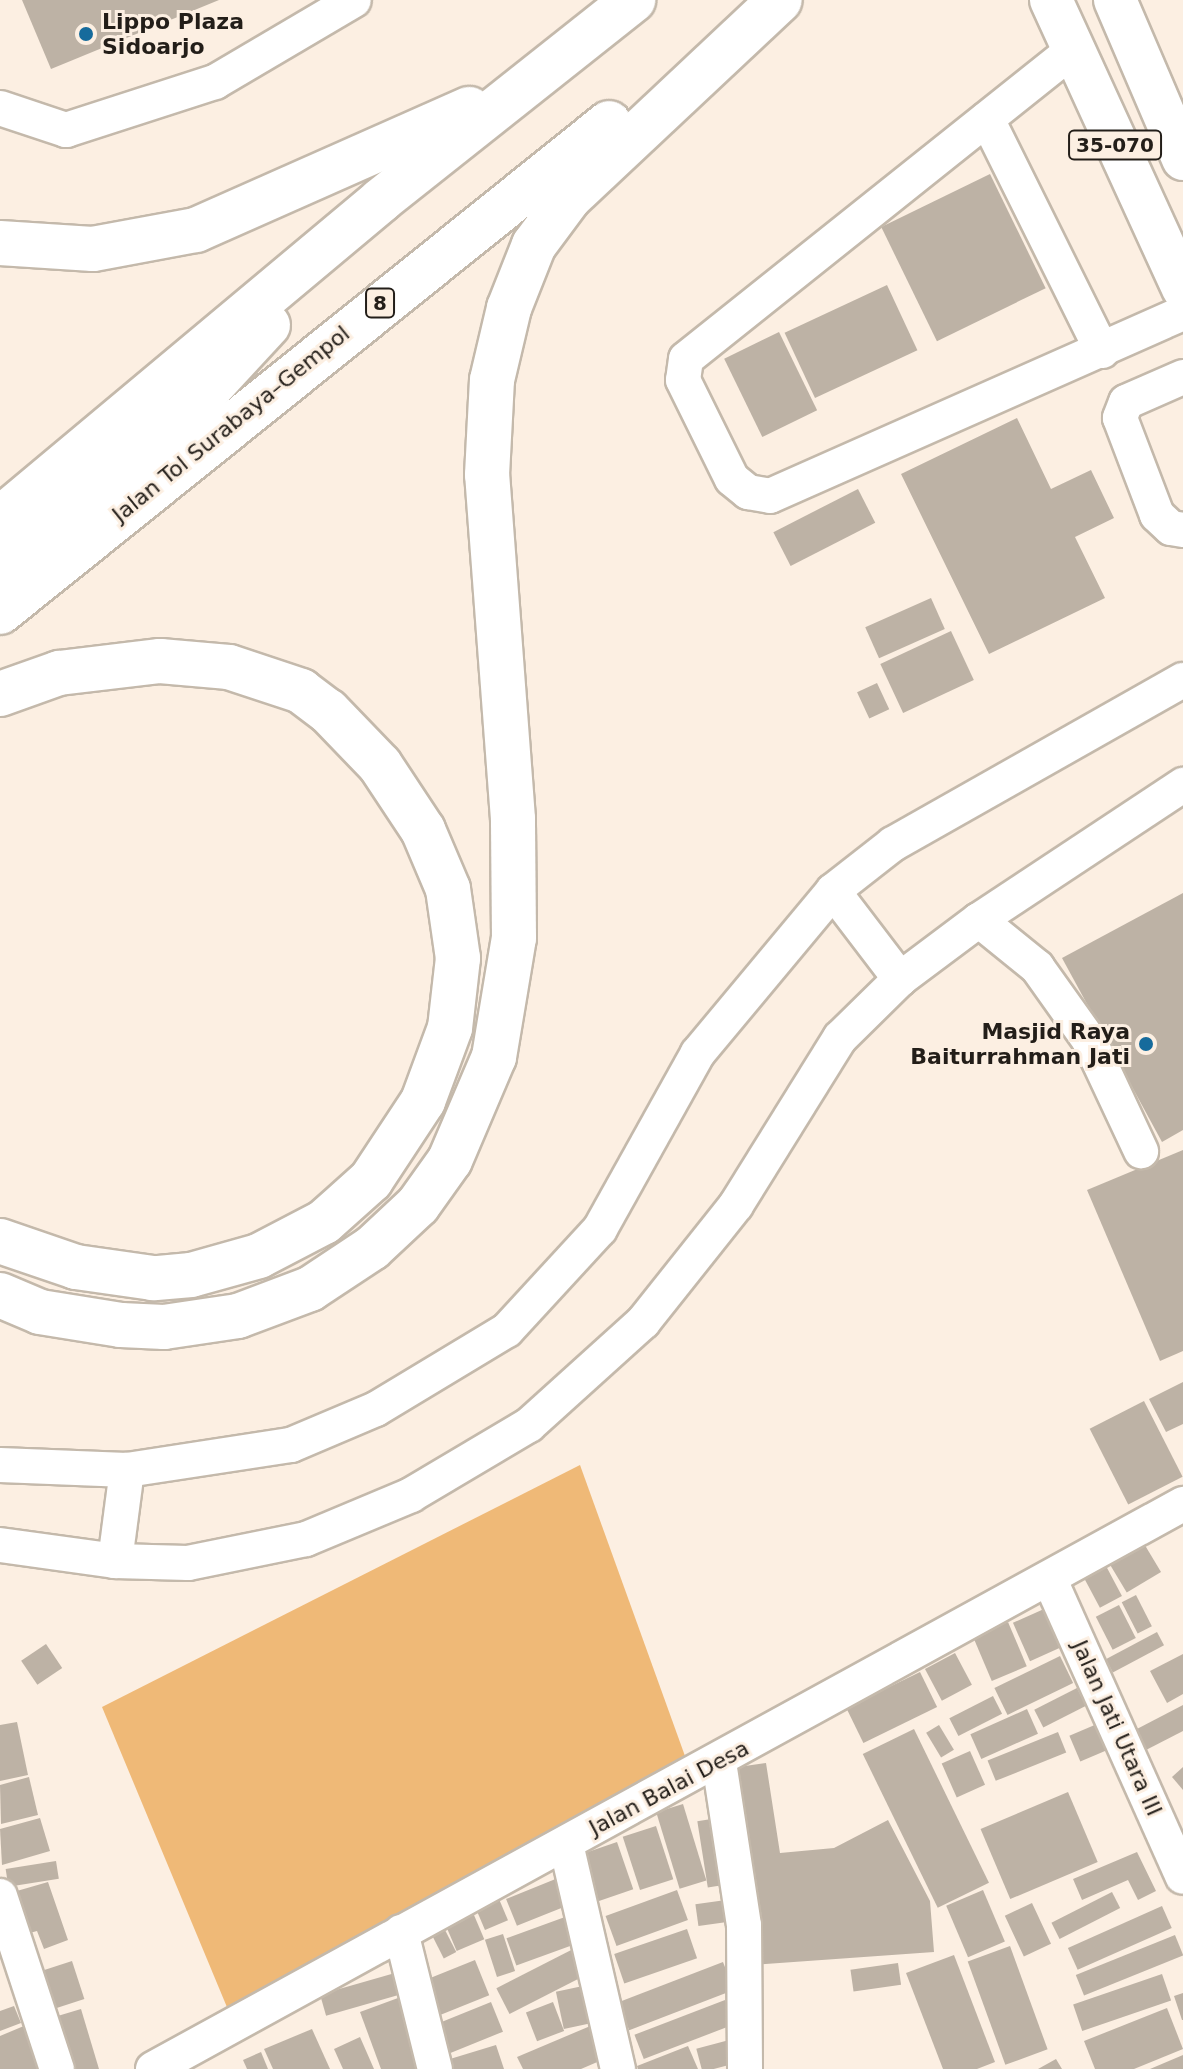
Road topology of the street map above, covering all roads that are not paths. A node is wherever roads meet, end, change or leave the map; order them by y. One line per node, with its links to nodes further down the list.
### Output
1 (354, 0): 10 (street)
2 (633, 0): 9 (highway)
3 (765, 0): 23 (highway, Jalan Tol Surabaya–Gempol / 8)
4 (780, 0): 32 (highway)
5 (1051, 0): 8 (main road, 35-070)
6 (1079, 0): 15 (main road, 35-070)
7 (1115, 0): 12 (main road, 35-070)
8 (1073, 50): 11 (street); 16 (main road, 35-070)
9 (531, 80): 13 (highway); 14 (highway)
10 (0, 108)
11 (987, 119): 18 (street); 18 (street)
12 (1183, 159)
13 (381, 200): 20 (highway); 22 (highway)
14 (0, 243)
15 (1183, 244)
16 (1183, 288)
17 (1183, 313): 18 (street)
18 (1102, 351)
19 (1183, 377): 21 (street)
20 (0, 519)
21 (1183, 530)
22 (0, 566)
23 (0, 612)
24 (1183, 680): 27 (street)
25 (0, 694): 31 (highway)
26 (1183, 785): 28 (street)
27 (833, 891): 29 (street); 34 (street)
28 (979, 920): 29 (street); 30 (street)
29 (900, 979): 37 (street)
30 (1141, 1151)
31 (0, 1241)
32 (0, 1295)
33 (0, 1465): 34 (street)
34 (127, 1470): 37 (street)
35 (1183, 1504): 38 (street, Jalan Balai Desa)
36 (0, 1545): 37 (street)
37 (115, 1561)
38 (1050, 1580): 39 (street, Jalan Balai Desa); 41 (street, Jalan Jati Utara III)
39 (719, 1762): 40 (street, Jalan Balai Desa); 48 (street)
40 (566, 1844): 43 (street, Jalan Balai Desa); 47 (street)
41 (1183, 1877)
42 (0, 1896): 44 (street)
43 (401, 1932): 45 (street, Jalan Balai Desa); 46 (street)
44 (57, 2069)
45 (153, 2069)
46 (435, 2069)
47 (618, 2069)
48 (745, 2069)

